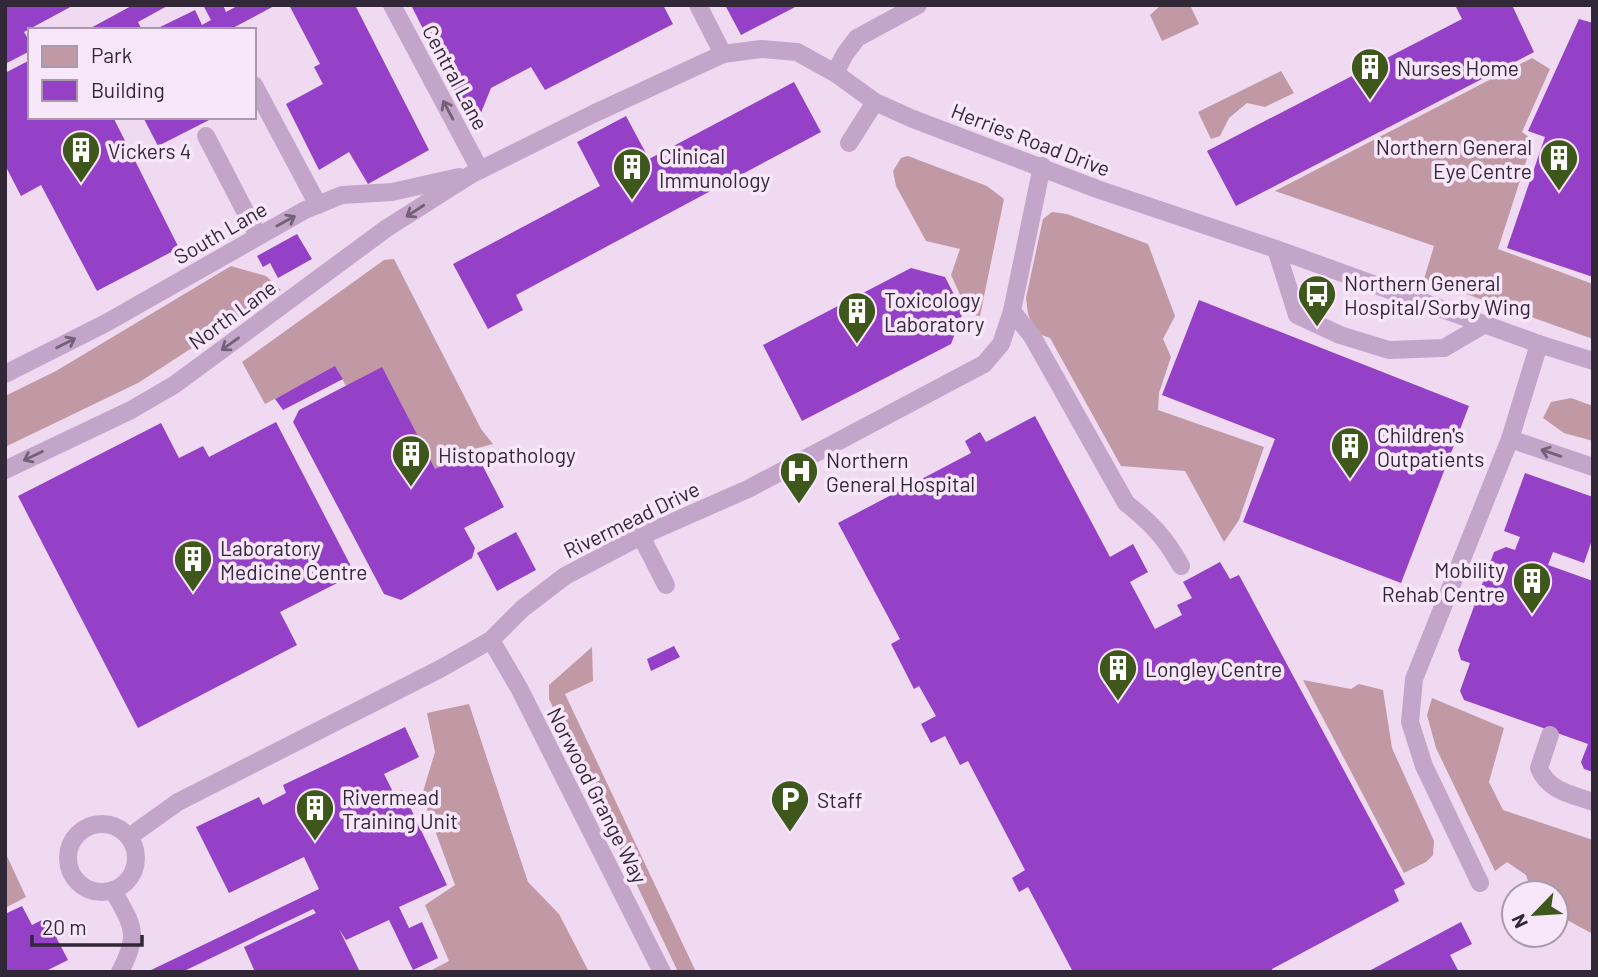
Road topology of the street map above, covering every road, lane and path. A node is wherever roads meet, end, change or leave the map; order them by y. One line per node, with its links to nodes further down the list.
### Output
1 (392, 5): 11 (lane, Central Lane, one-way to 1)
2 (698, 5): 4 (lane)
3 (918, 5): 5 (lane)
4 (723, 54): 5 (lane, Herries Road Drive); 11 (lane, Herries Road Drive)
5 (835, 73): 7 (lane, Herries Road Drive)
6 (256, 89): 12 (lane)
7 (875, 102): 9 (lane); 10 (lane, Herries Road Drive)
8 (206, 136): 13 (lane)
9 (849, 143)
10 (1042, 166): 14 (lane, Herries Road Drive); 15 (lane, Rivermead Drive)
11 (476, 172): 12 (lane, South Lane); 22 (lane, North Lane, one-way to 22)
12 (318, 205): 13 (lane, South Lane, one-way to 12)
13 (258, 236): 19 (lane, South Lane, one-way to 13)
14 (1276, 249): 16 (lane, Herries Road Drive); 16 (lane)
15 (1012, 311): 23 (lane, Rivermead Drive); 24 (lane)
16 (1485, 324): 17 (lane, Herries Road Drive)
17 (1539, 344): 18 (lane, Herries Road Drive); 20 (lane)
18 (1593, 361)
19 (5, 374)
20 (1510, 439): 21 (lane, one-way to 20); 30 (lane)
21 (1593, 467)
22 (5, 470)
23 (641, 536): 25 (lane); 26 (lane, Rivermead Drive)
24 (1181, 566)
25 (666, 585)
26 (491, 640): 29 (lane, Rivermead Drive); 33 (lane, Norwood Grange Way)
27 (1550, 735): 28 (lane)
28 (1593, 802)
29 (129, 837): 31 (lane); 31 (lane)
30 (1480, 883)
31 (113, 890): 32 (lane)
32 (120, 972)
33 (662, 972)

